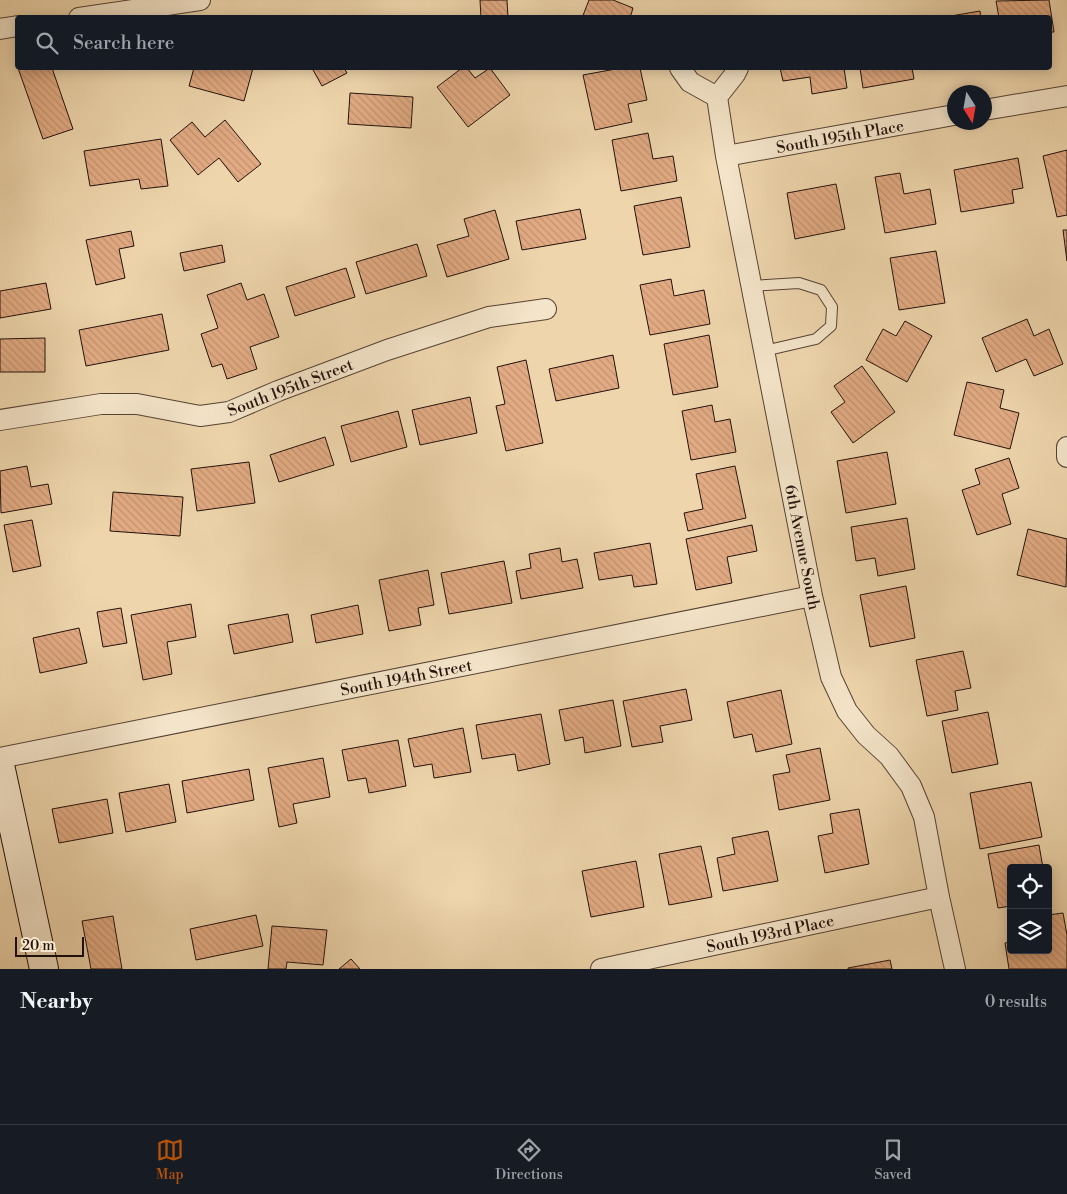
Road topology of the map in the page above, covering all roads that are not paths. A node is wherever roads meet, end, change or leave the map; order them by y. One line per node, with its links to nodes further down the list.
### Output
1 (200, 0): 2 (street)
2 (99, 15)
3 (15, 26): 4 (street)
4 (0, 29)
5 (681, 70): 7 (street)
6 (737, 70): 7 (street)
7 (717, 96): 11 (street, 6th Avenue South)
8 (1067, 96): 9 (street)
9 (992, 109)
10 (947, 117): 11 (street, South 195th Place)
11 (726, 156): 12 (street, 6th Avenue South)
12 (751, 286): 14 (street, 6th Avenue South); 14 (lane)
13 (546, 309): 15 (street, South 195th Street)
14 (764, 351): 18 (street, 6th Avenue South)
15 (0, 420)
16 (1067, 447): 17 (street)
17 (1067, 457)
18 (812, 596): 19 (street, South 194th Street); 21 (street, 6th Avenue South)
19 (0, 758)
20 (0, 765): 22 (street)
21 (938, 896): 23 (street, South 193rd Place); 24 (street, 6th Avenue South)
22 (41, 968)
23 (601, 969)
24 (955, 969)

